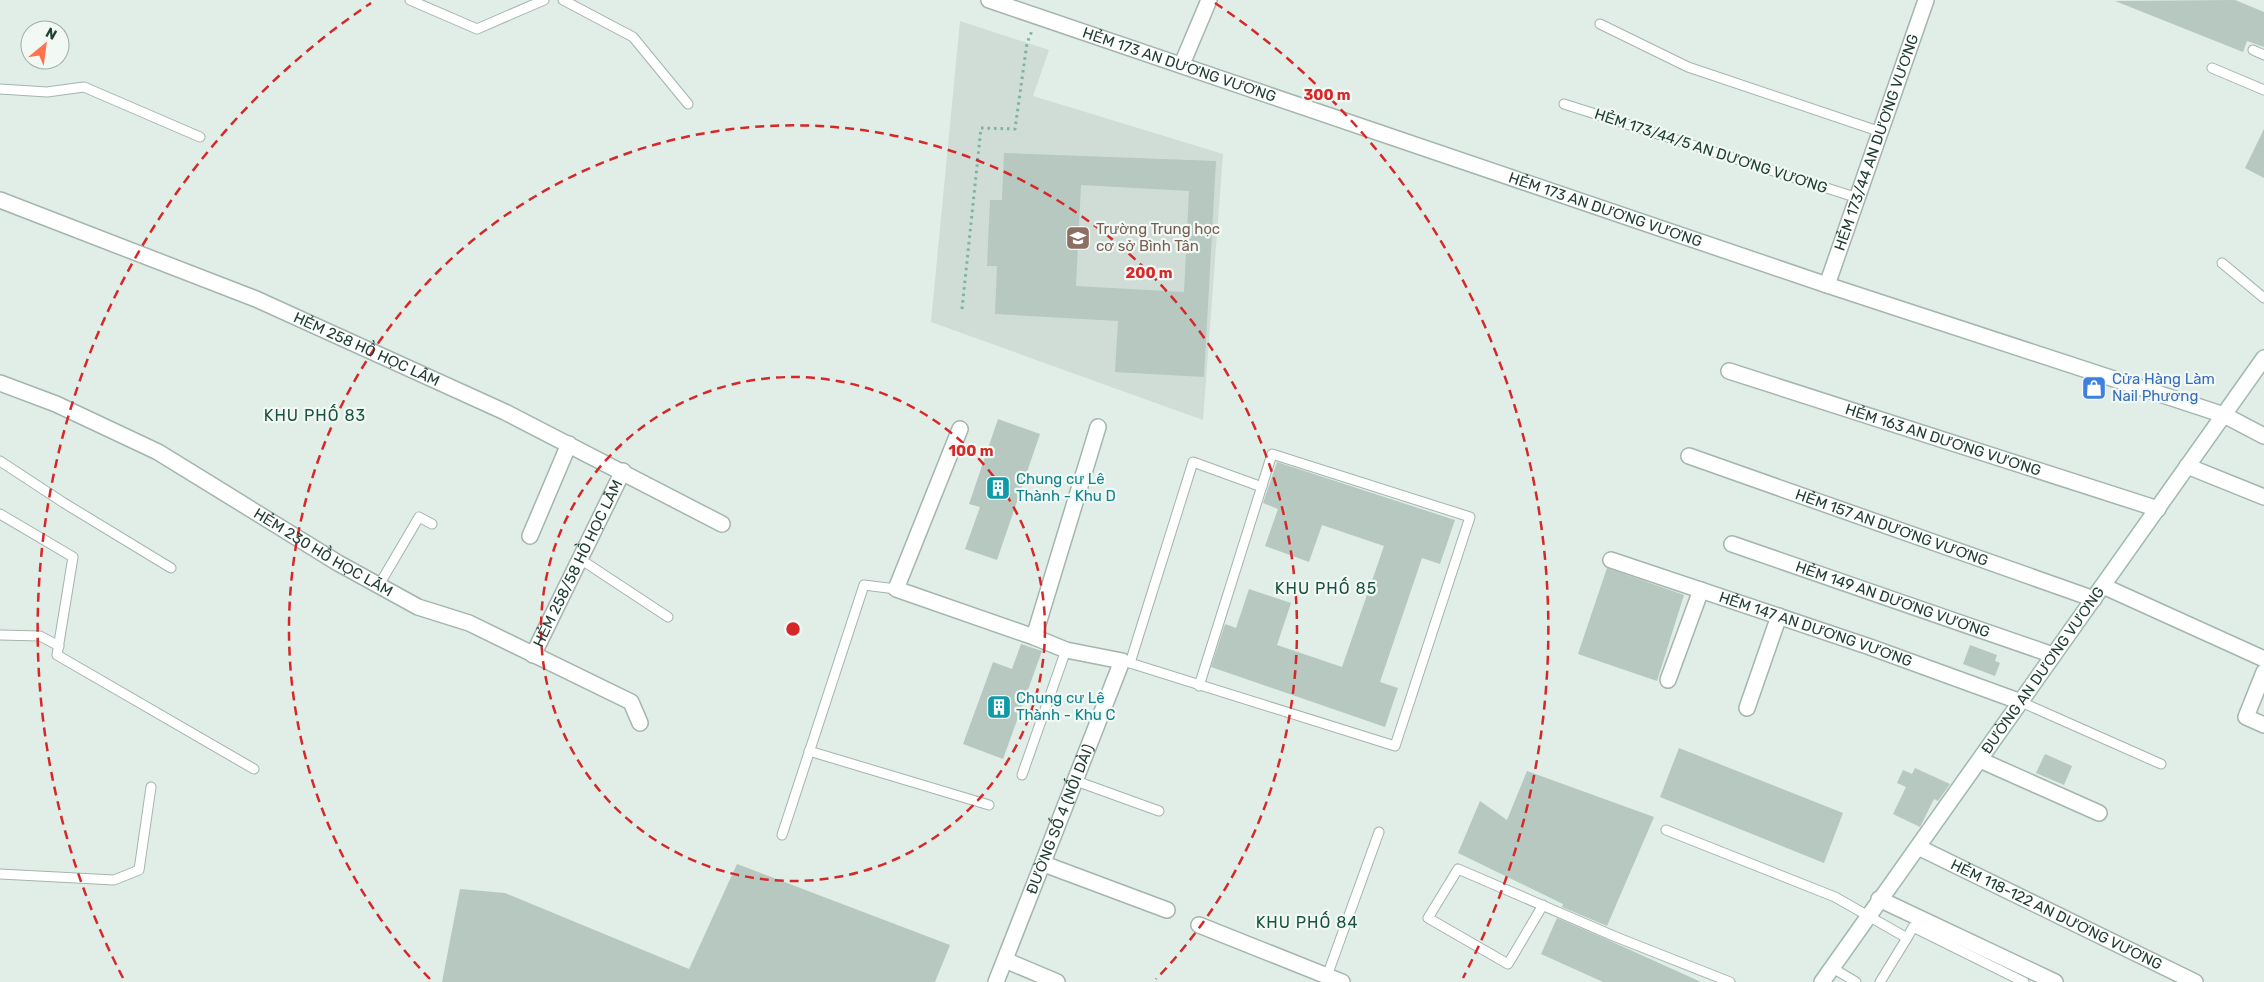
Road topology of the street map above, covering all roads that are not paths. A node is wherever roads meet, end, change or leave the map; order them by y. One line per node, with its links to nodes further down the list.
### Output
1 (410, 0): 2 (lane)
2 (544, 0)
3 (563, 0): 14 (lane)
4 (989, 0): 10 (street, HẺM 173 AN DƯƠNG VƯƠNG)
5 (1208, 0): 10 (street)
6 (1926, 0): 16 (street, HẺM 173/44 AN DƯƠNG VƯƠNG)
7 (1600, 24): 16 (lane)
8 (2254, 50): 9 (lane)
9 (2264, 55)
10 (1182, 64): 21 (street, HẺM 173 AN DƯƠNG VƯƠNG)
11 (2212, 68): 13 (lane)
12 (0, 89): 17 (lane)
13 (2264, 90)
14 (688, 104)
15 (1564, 104): 18 (lane, HẺM 173/44/5 AN DƯƠNG VƯƠNG)
16 (1881, 132): 18 (street, HẺM 173/44 AN DƯƠNG VƯƠNG)
17 (200, 137)
18 (1858, 198): 21 (street, HẺM 173/44 AN DƯƠNG VƯƠNG)
19 (0, 200): 30 (street, HẺM 258 HỒ HỌC LÃM)
20 (2222, 263): 22 (lane)
21 (1827, 285): 26 (street, HẺM 173 AN DƯƠNG VƯƠNG)
22 (2264, 298)
23 (2264, 358): 26 (street, ĐƯỜNG AN DƯƠNG VƯƠNG)
24 (1729, 371): 37 (street, HẺM 163 AN DƯƠNG VƯƠNG)
25 (0, 383): 46 (street, HẺM 230 HỒ HỌC LÃM)
26 (2224, 415): 29 (street, HẺM 173 AN DƯƠNG VƯƠNG); 33 (street, ĐƯỜNG AN DƯƠNG VƯƠNG)
27 (1098, 427): 54 (street)
28 (960, 429): 48 (street)
29 (2264, 436)
30 (568, 444): 34 (street, HẺM 258 HỒ HỌC LÃM); 41 (street)
31 (1689, 456): 50 (street, HẺM 157 AN DƯƠNG VƯƠNG)
32 (0, 461): 45 (lane)
33 (2187, 466): 36 (street); 37 (street, ĐƯỜNG AN DƯƠNG VƯƠNG)
34 (623, 471): 40 (street, HẺM 258 HỒ HỌC LÃM); 43 (street, HẺM 258/58 HỒ HỌC LÃM)
35 (1262, 487): 60 (lane); 63 (lane); 63 (lane)
36 (2264, 497)
37 (2158, 509): 47 (street, ĐƯỜNG AN DƯƠNG VƯƠNG)
38 (0, 514): 55 (lane)
39 (432, 524): 46 (lane)
40 (722, 524)
41 (530, 536)
42 (1732, 544): 58 (street, HẺM 149 AN DƯƠNG VƯƠNG)
43 (580, 559): 52 (lane); 57 (street, HẺM 258/58 HỒ HỌC LÃM)
44 (1611, 560): 49 (street, HẺM 147 AN DƯƠNG VƯƠNG)
45 (170, 568)
46 (379, 585): 57 (street, HẺM 230 HỒ HỌC LÃM)
47 (2103, 586): 50 (street, ĐƯỜNG AN DƯƠNG VƯƠNG); 59 (street)
48 (896, 589): 54 (street); 68 (lane)
49 (1701, 590): 51 (street, HẺM 147 AN DƯƠNG VƯƠNG); 62 (street)
50 (2094, 599): 58 (street, ĐƯỜNG AN DƯƠNG VƯƠNG)
51 (1779, 616): 64 (street, HẺM 147 AN DƯƠNG VƯƠNG); 65 (street)
52 (668, 617)
53 (0, 636): 55 (lane)
54 (1034, 637): 56 (street)
55 (59, 646): 71 (lane)
56 (1066, 650): 60 (street); 72 (lane)
57 (533, 655): 66 (street, HẺM 230 HỒ HỌC LÃM)
58 (2053, 656): 64 (street, ĐƯỜNG AN DƯƠNG VƯƠNG)
59 (2264, 659)
60 (1126, 662): 63 (lane); 73 (street, ĐƯỜNG SỐ 4 (NỐI DÀI))
61 (2264, 672): 67 (street)
62 (1668, 680)
63 (1199, 686)
64 (2021, 702): 69 (street, ĐƯỜNG AN DƯƠNG VƯƠNG); 70 (lane)
65 (1747, 708)
66 (640, 722)
67 (2264, 725)
68 (809, 751): 75 (lane); 80 (lane)
69 (1980, 760): 77 (street); 81 (street, ĐƯỜNG AN DƯƠNG VƯƠNG)
70 (2161, 764)
71 (254, 769)
72 (1022, 775)
73 (1076, 781): 76 (lane); 82 (street, ĐƯỜNG SỐ 4 (NỐI DÀI))
74 (151, 787): 83 (lane)
75 (989, 805)
76 (1160, 811)
77 (2099, 813)
78 (1666, 830): 87 (lane)
79 (1379, 832): 92 (lane)
80 (782, 835)
81 (1918, 848): 84 (street, ĐƯỜNG AN DƯƠNG VƯƠNG); 102 (street, HẺM 118-122 AN DƯƠNG VƯƠNG)
82 (1044, 864): 86 (street); 90 (street, ĐƯỜNG SỐ 4 (NỐI DÀI))
83 (0, 874)
84 (1879, 899): 87 (street, ĐƯỜNG AN DƯƠNG VƯƠNG); 101 (street)
85 (1543, 906): 85 (lane); 96 (lane)
86 (1167, 910)
87 (1867, 915): 89 (lane); 91 (street, ĐƯỜNG AN DƯƠNG VƯƠNG)
88 (1199, 925): 92 (street)
89 (1907, 938): 99 (lane); 100 (lane)
90 (1005, 960): 93 (street, ĐƯỜNG SỐ 4 (NỐI DÀI)); 94 (street)
91 (1832, 967): 97 (street, ĐƯỜNG AN DƯƠNG VƯƠNG); 98 (lane)
92 (1327, 976): 95 (street)
93 (996, 982)
94 (1057, 982)
95 (1342, 982)
96 (1730, 982)
97 (1822, 982)
98 (1856, 982)
99 (1880, 982)
100 (2024, 982)
101 (2055, 982)
102 (2195, 982)

